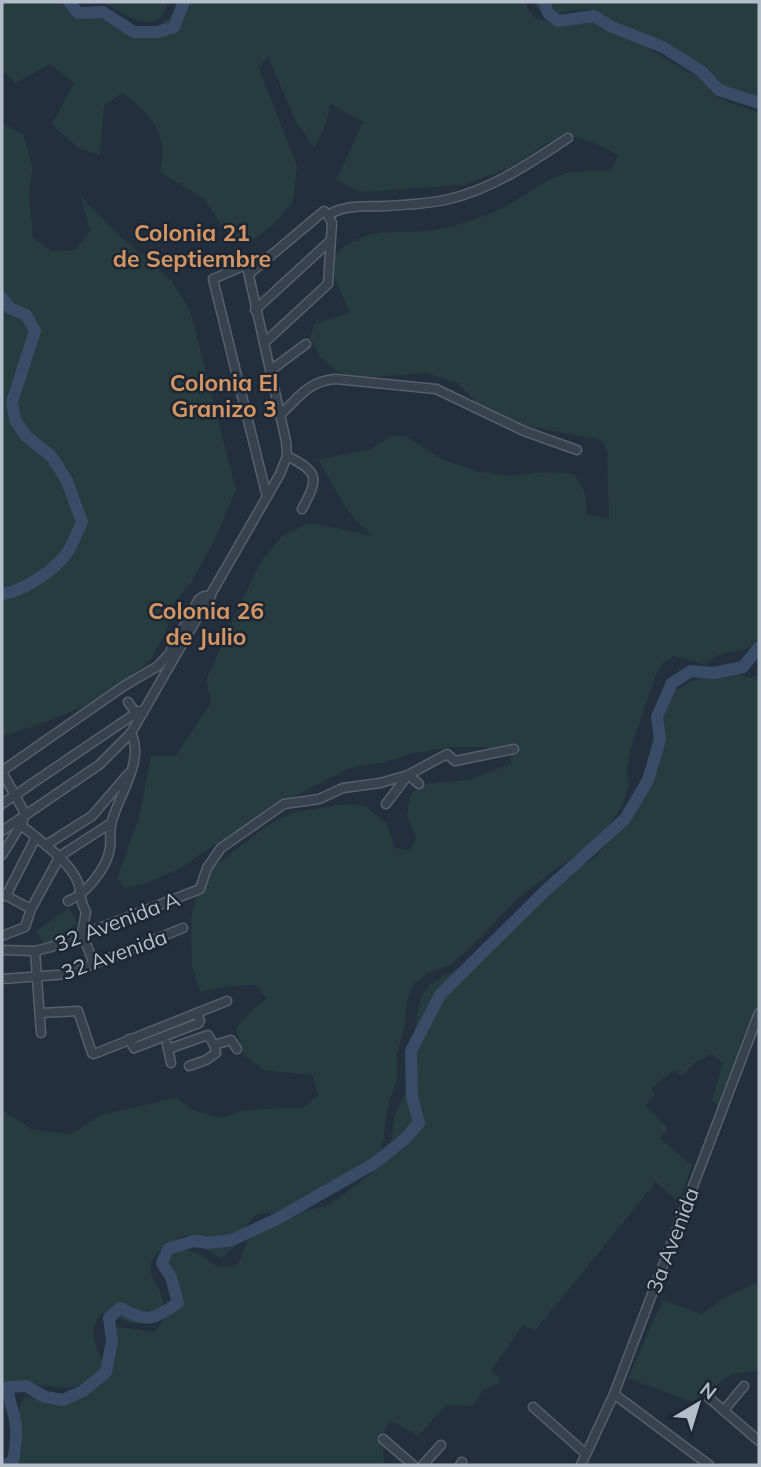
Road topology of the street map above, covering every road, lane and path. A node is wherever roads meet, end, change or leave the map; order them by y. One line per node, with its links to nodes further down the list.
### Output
1 (568, 138): 2 (street)
2 (328, 215): 3 (street); 4 (street)
3 (331, 241): 5 (street); 6 (street)
4 (247, 270): 5 (street); 12 (street)
5 (255, 310): 6 (street)
6 (264, 343): 8 (street)
7 (306, 344): 8 (street)
8 (271, 370): 9 (street)
9 (281, 414): 10 (street); 11 (street)
10 (577, 450)
11 (287, 456): 12 (street); 13 (street)
12 (267, 497): 14 (street)
13 (302, 509)
14 (211, 596): 16 (street); 20 (street)
15 (128, 702): 17 (street)
16 (145, 708): 17 (street); 18 (street)
17 (136, 713): 24 (street)
18 (131, 733): 21 (street); 27 (street)
19 (514, 749): 22 (street, 32 Avenida A)
20 (2, 771): 24 (street)
21 (131, 771): 28 (street); 32 (street)
22 (408, 775): 23 (street); 26 (street); 41 (street, 32 Avenida A)
23 (419, 784)
24 (15, 794): 25 (street); 27 (street)
25 (2, 804)
26 (386, 804)
27 (26, 815): 29 (street); 30 (street)
28 (111, 823): 34 (street); 35 (street)
29 (21, 825): 30 (street); 31 (street)
30 (8, 830): 33 (street)
31 (36, 837): 32 (street); 36 (street)
32 (46, 845): 34 (street)
33 (2, 855)
34 (60, 856): 35 (street); 38 (street)
35 (79, 896): 37 (street); 41 (street)
36 (3, 898): 38 (street)
37 (68, 901)
38 (31, 909): 40 (street)
39 (183, 928): 46 (street, 32 Avenida)
40 (15, 932): 42 (street); 43 (street)
41 (82, 933): 45 (street, 32 Avenida A); 46 (street)
42 (2, 936)
43 (20, 949): 44 (street, 32 Avenida A); 45 (street, 32 Avenida A)
44 (2, 950)
45 (35, 951): 47 (street)
46 (94, 964): 47 (street, 32 Avenida)
47 (36, 978): 48 (street, 32 Avenida); 50 (street)
48 (2, 979)
49 (227, 1000): 51 (street)
50 (41, 1013): 53 (street); 55 (street)
51 (196, 1013): 54 (street); 55 (street)
52 (759, 1013): 62 (street, 3a Avenida)
53 (41, 1033)
54 (165, 1037): 55 (street); 57 (street)
55 (130, 1039)
56 (214, 1045): 57 (street); 58 (street); 60 (street)
57 (168, 1049): 59 (street)
58 (237, 1049)
59 (172, 1063)
60 (189, 1066)
61 (744, 1386): 65 (street)
62 (614, 1394): 69 (street, 3a Avenida); 73 (street)
63 (708, 1397): 65 (street)
64 (533, 1407): 69 (street)
65 (724, 1410): 66 (street)
66 (757, 1435)
67 (383, 1439): 70 (street)
68 (441, 1445): 71 (street)
69 (586, 1454): 72 (street, 3a Avenida)
70 (413, 1465)
71 (423, 1465)
72 (580, 1465)
73 (709, 1465)

